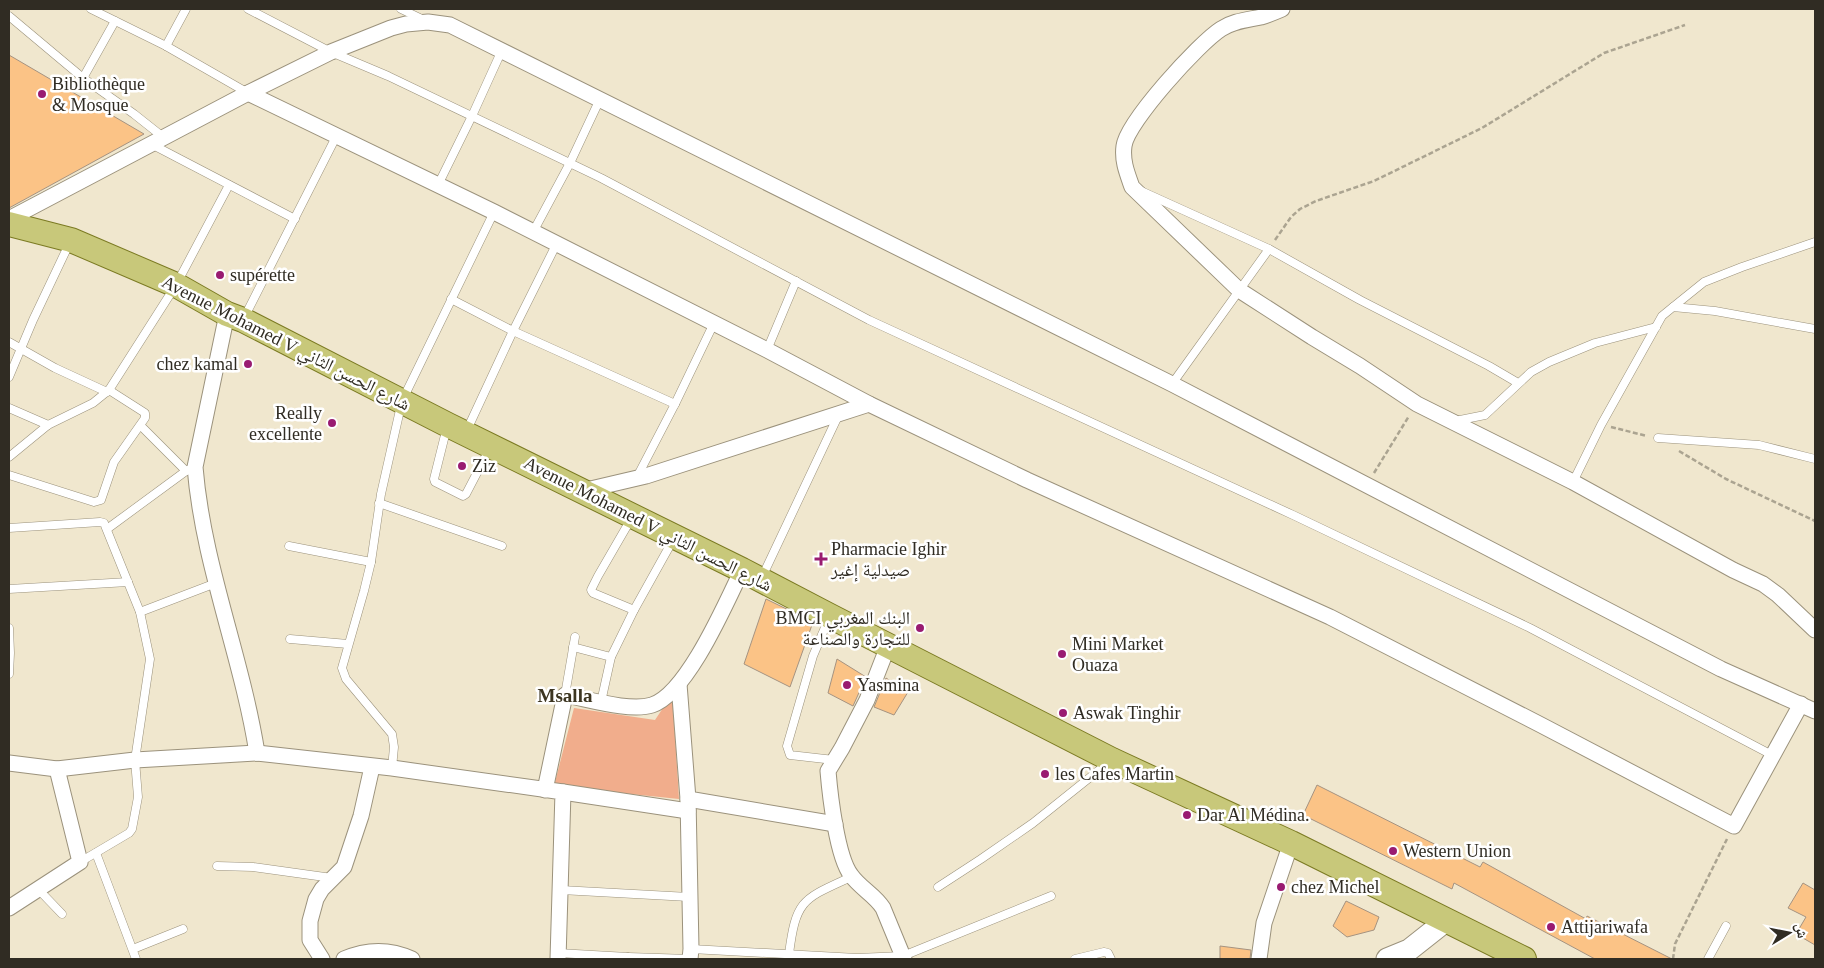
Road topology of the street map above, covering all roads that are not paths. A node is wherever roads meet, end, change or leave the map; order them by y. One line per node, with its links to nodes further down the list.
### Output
1 (91, 9): 7 (lane)
2 (186, 9): 9 (lane)
3 (248, 9): 11 (lane)
4 (401, 9): 8 (lane)
5 (1282, 9): 21 (street)
6 (9, 16): 12 (lane)
7 (115, 21): 9 (lane); 12 (lane)
8 (428, 22): 10 (street); 11 (street)
9 (166, 46): 13 (lane)
10 (502, 50): 14 (street); 15 (lane)
11 (331, 52): 13 (street); 15 (lane)
12 (83, 78): 17 (lane)
13 (248, 93): 16 (street); 17 (street)
14 (600, 99): 18 (lane); 46 (street)
15 (472, 116): 18 (lane); 20 (lane)
16 (338, 135): 20 (street); 24 (lane)
17 (157, 141): 19 (lane); 23 (street)
18 (570, 163): 26 (lane); 31 (lane)
19 (229, 185): 24 (lane); 32 (lane)
20 (438, 185): 22 (street)
21 (1132, 187): 30 (lane); 33 (street)
22 (494, 212): 26 (street); 34 (lane)
23 (9, 219)
24 (295, 219): 36 (lane)
25 (9, 224): 27 (main road, Avenue Mohamed V شارع الحسن الثاني)
26 (533, 232): 29 (street)
27 (71, 240): 32 (main road, Avenue Mohamed V شارع الحسن الثاني); 42 (lane)
28 (1815, 242): 35 (lane)
29 (556, 245): 37 (street); 40 (lane)
30 (1269, 249): 33 (lane); 45 (lane)
31 (796, 281): 43 (lane); 96 (lane)
32 (176, 285): 36 (main road, Avenue Mohamed V شارع الحسن الثاني); 47 (lane)
33 (1239, 290): 46 (lane); 53 (street)
34 (451, 299): 40 (lane); 48 (lane)
35 (1673, 307): 38 (lane); 39 (lane)
36 (235, 317): 48 (main road, Avenue Mohamed V شارع الحسن الثاني); 61 (street)
37 (714, 323): 43 (street); 49 (lane)
38 (1656, 328): 45 (lane); 64 (lane)
39 (1815, 329)
40 (513, 331): 49 (lane); 56 (lane)
41 (9, 342): 42 (lane)
42 (21, 349): 44 (lane); 47 (lane)
43 (767, 350): 50 (street)
44 (9, 377)
45 (1518, 383): 53 (lane)
46 (1172, 384): 93 (street)
47 (108, 391): 54 (lane); 55 (lane)
48 (402, 401): 56 (main road, Avenue Mohamed V شارع الحسن الثاني); 66 (lane)
49 (675, 404): 63 (lane)
50 (869, 404): 52 (street); 96 (street)
51 (9, 408): 54 (lane)
52 (839, 414): 63 (street); 74 (lane)
53 (1453, 421): 64 (street)
54 (48, 424): 59 (lane)
55 (142, 426): 61 (lane); 62 (lane)
56 (457, 429): 58 (main road, Avenue Mohamed V شارع الحسن الثاني); 58 (lane)
57 (1658, 438): 60 (lane)
58 (492, 446): 65 (main road, Avenue Mohamed V شارع الحسن الثاني)
59 (9, 457)
60 (1815, 459)
61 (190, 469): 69 (lane); 76 (street)
62 (9, 475)
63 (636, 478): 65 (street)
64 (1573, 482): 82 (street)
65 (582, 491): 67 (main road, Avenue Mohamed V شارع الحسن الثاني)
66 (379, 503): 72 (lane); 73 (lane)
67 (633, 515): 70 (main road, Avenue Mohamed V شارع الحسن الثاني); 78 (lane)
68 (9, 528): 69 (lane)
69 (107, 528): 75 (lane)
70 (675, 536): 74 (main road, Avenue Mohamed V شارع الحسن الثاني); 78 (lane)
71 (289, 546): 73 (lane)
72 (502, 546)
73 (371, 562): 85 (lane)
74 (752, 575): 80 (main road, Avenue Mohamed V شارع الحسن الثاني); 90 (street)
75 (128, 582): 77 (lane); 79 (lane)
76 (216, 583): 79 (lane); 95 (street)
77 (9, 589)
78 (634, 610): 88 (lane)
79 (140, 612): 97 (lane)
80 (830, 616): 86 (main road, Avenue Mohamed V شارع الحسن الثاني); 98 (lane)
81 (9, 628): 89 (lane)
82 (1815, 630)
83 (575, 637): 87 (lane)
84 (290, 639): 85 (lane)
85 (348, 644): 102 (lane)
86 (888, 646): 98 (street); 99 (main road, Avenue Mohamed V شارع الحسن الثاني)
87 (573, 647): 88 (lane); 91 (lane)
88 (611, 658): 92 (lane)
89 (9, 674)
90 (679, 684): 92 (street); 106 (street)
91 (565, 694): 92 (street); 104 (street)
92 (601, 702)
93 (1801, 704): 94 (street); 96 (street)
94 (1815, 711)
95 (257, 753): 97 (street); 101 (street)
96 (1772, 755)
97 (135, 760): 103 (street); 109 (lane)
98 (834, 760): 107 (street)
99 (1112, 760): 108 (main road, Avenue Mohamed V شارع الحسن الثاني); 114 (lane)
100 (9, 763): 103 (street)
101 (372, 767): 102 (street); 113 (street)
102 (392, 768): 104 (street)
103 (57, 769): 110 (street)
104 (545, 790): 105 (street)
105 (563, 792): 106 (street); 116 (street)
106 (688, 805): 107 (street); 118 (street)
107 (835, 824): 112 (street)
108 (1291, 843): 121 (main road, Avenue Mohamed V شارع الحسن الثاني); 136 (street)
109 (96, 853): 110 (lane); 124 (lane)
110 (80, 862): 115 (street)
111 (217, 866): 113 (lane)
112 (851, 877): 125 (lane); 129 (street)
113 (334, 878): 131 (street)
114 (938, 887)
115 (38, 889): 119 (street); 120 (lane)
116 (561, 890): 118 (lane); 126 (street)
117 (1051, 896): 129 (lane)
118 (689, 897): 127 (street)
119 (9, 908)
120 (62, 914)
121 (1446, 920): 137 (street); 138 (main road, Avenue Mohamed V شارع الحسن الثاني)
122 (1726, 926): 139 (lane)
123 (183, 929): 124 (lane)
124 (133, 949): 130 (lane)
125 (789, 954): 127 (lane); 129 (lane)
126 (558, 956): 128 (lane)
127 (691, 956): 128 (lane)
128 (628, 958)
129 (903, 958)
130 (136, 959)
131 (322, 959)
132 (344, 959): 133 (street)
133 (412, 959)
134 (1075, 959): 135 (lane)
135 (1111, 959)
136 (1259, 959)
137 (1387, 959)
138 (1524, 959)
139 (1708, 959)

